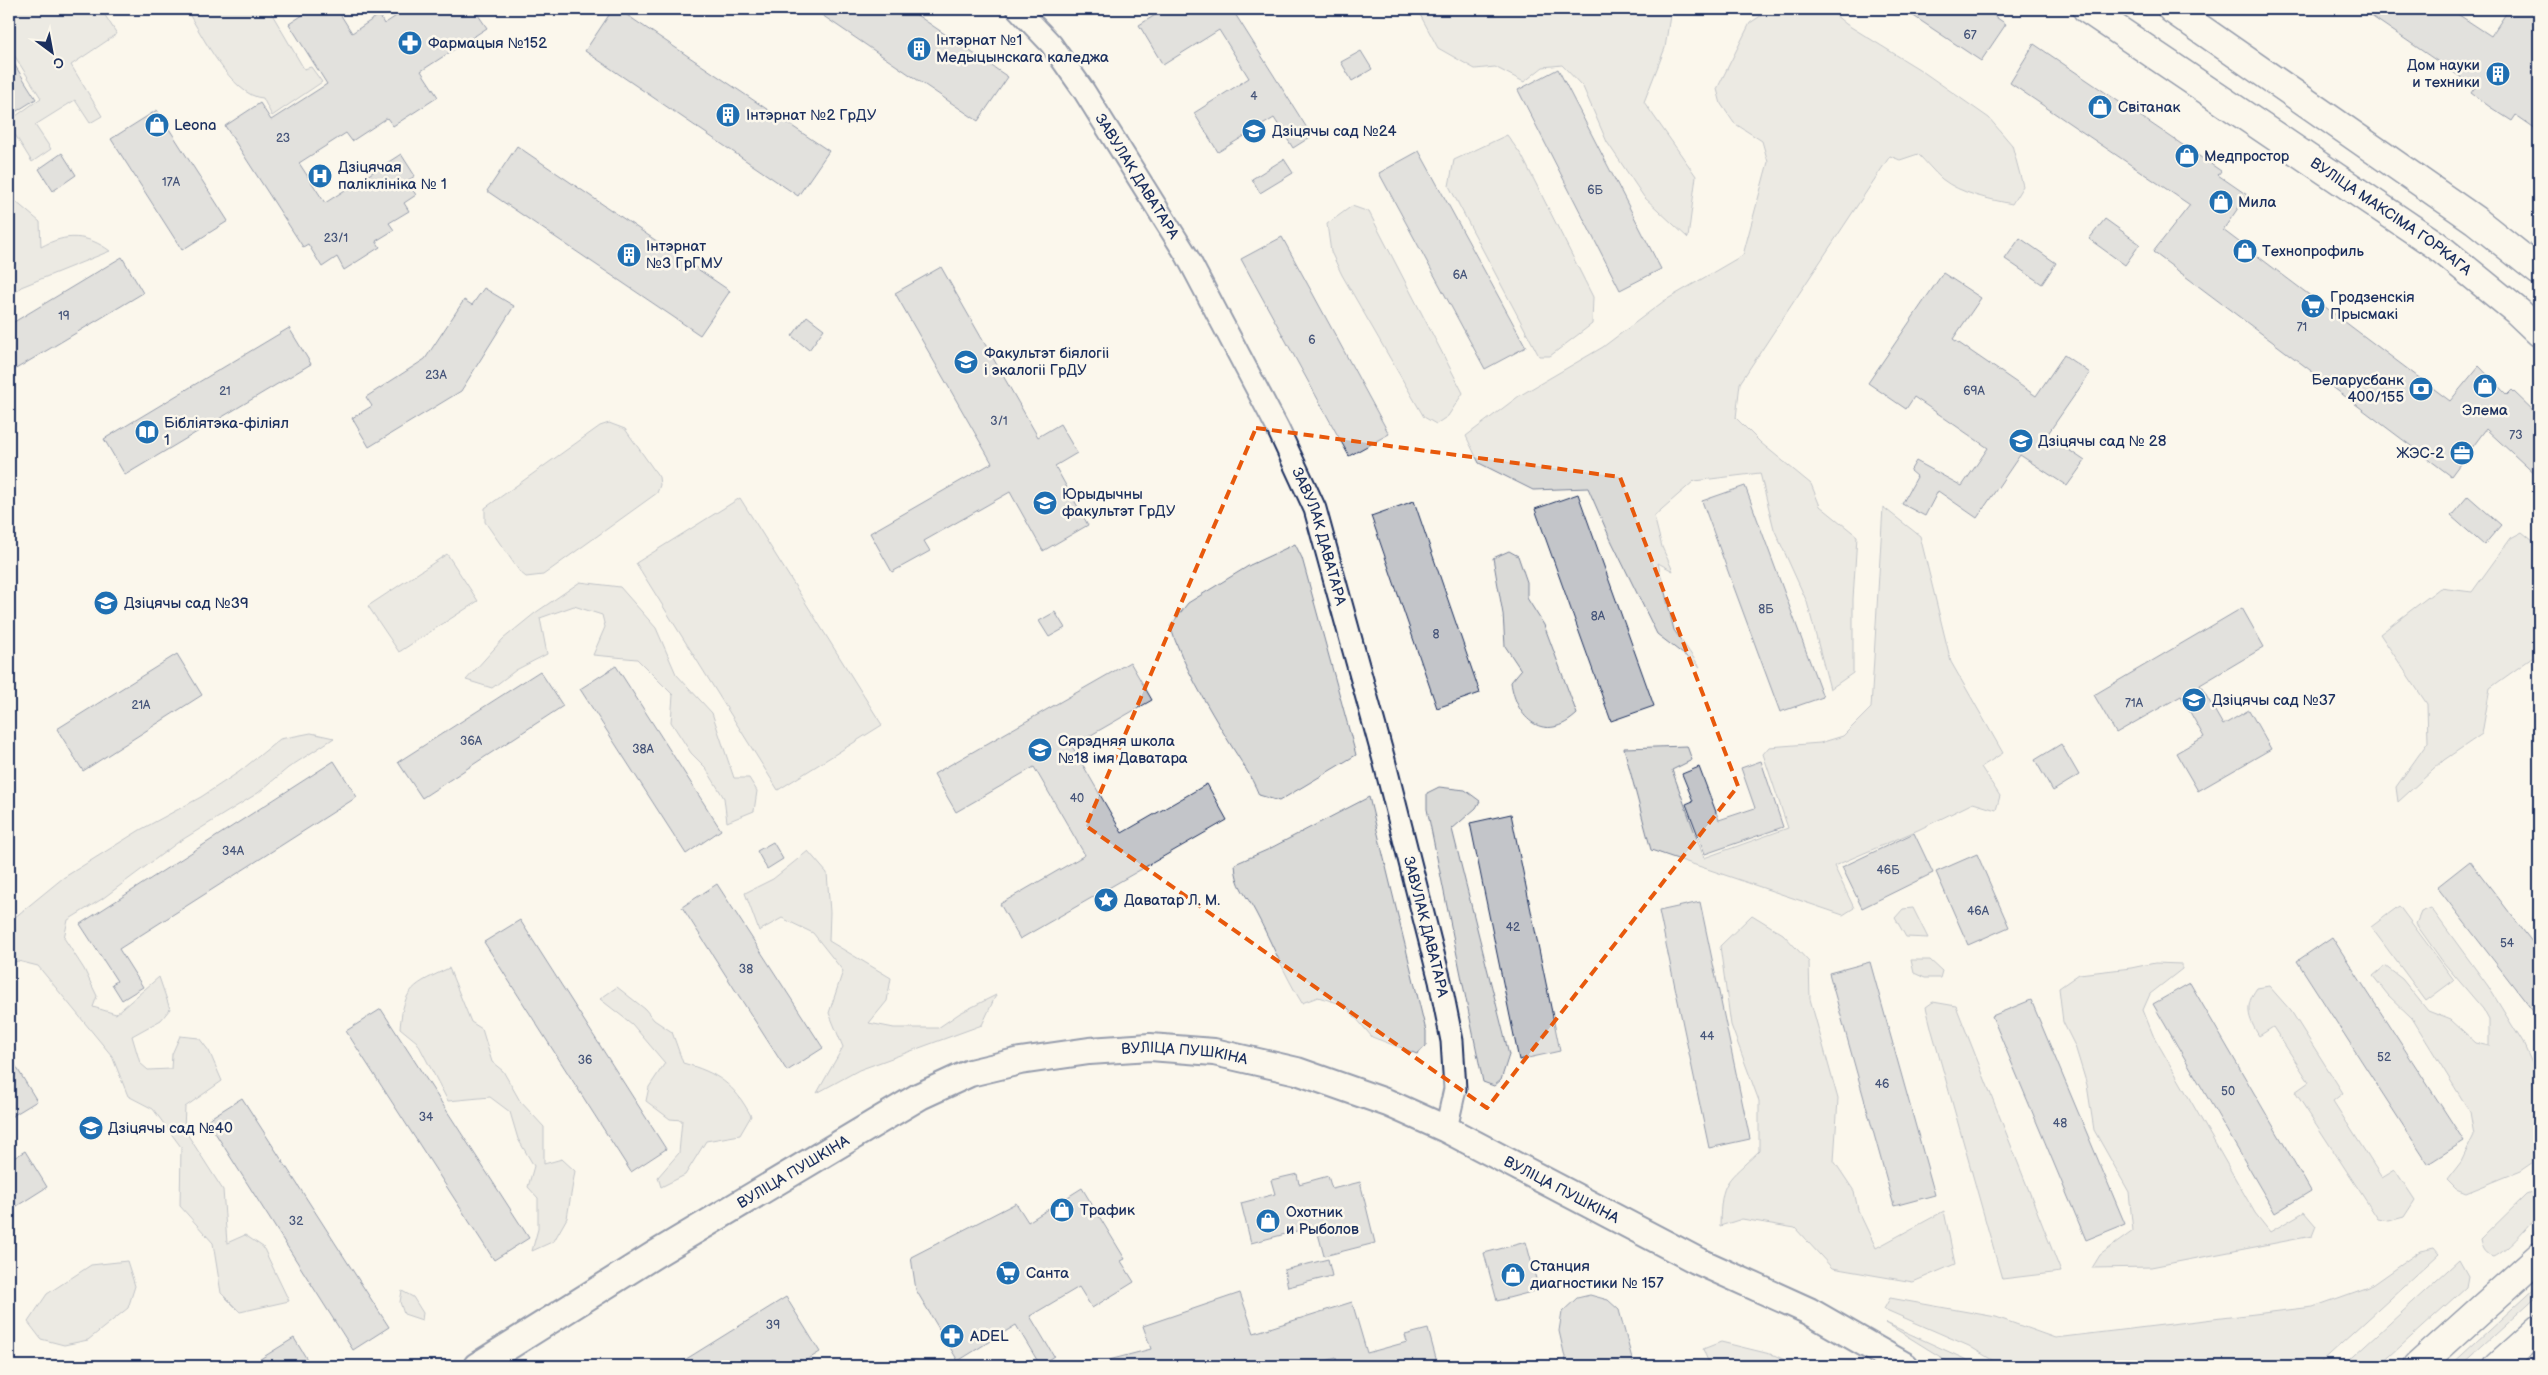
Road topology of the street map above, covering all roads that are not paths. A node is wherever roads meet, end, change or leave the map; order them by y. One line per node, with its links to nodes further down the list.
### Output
1 (1018, 9): 6 (street, ЗАВУЛАК ДАВАТАРА)
2 (2087, 9): 5 (main road, ВУЛІЦА МАКСІМА ГОРКАГА)
3 (2172, 9): 4 (main road)
4 (2539, 272)
5 (2539, 332)
6 (1446, 1130): 9 (street, ВУЛІЦА ПУШКІНА); 10 (street, ВУЛІЦА ПУШКІНА)
7 (2539, 1257): 11 (main road)
8 (2539, 1329): 12 (main road)
9 (476, 1366)
10 (1905, 1366)
11 (2418, 1366)
12 (2498, 1366)

